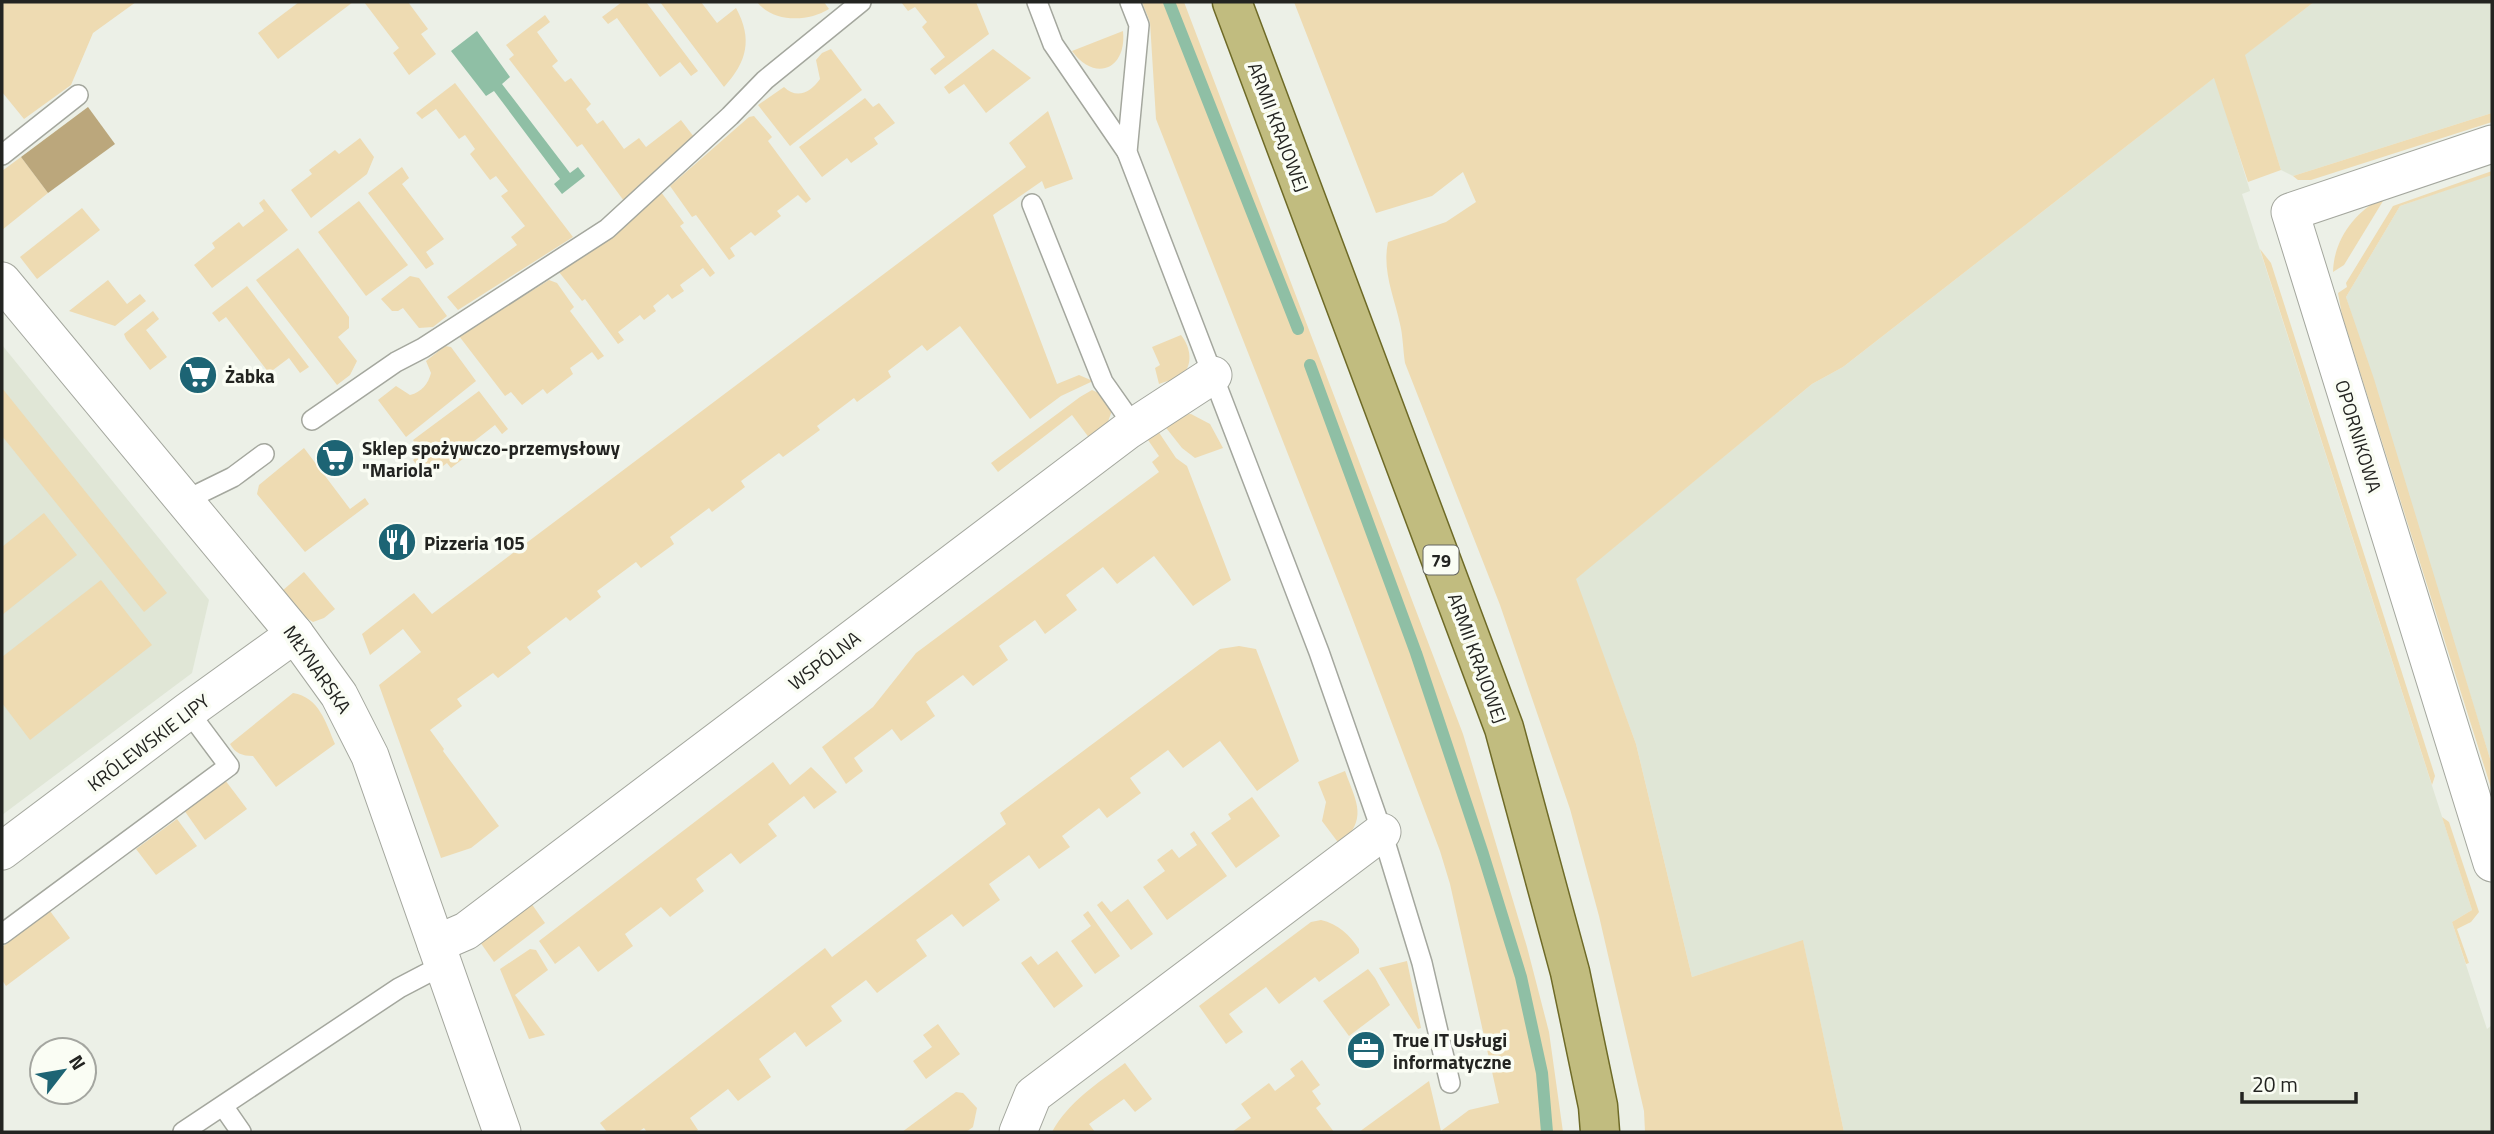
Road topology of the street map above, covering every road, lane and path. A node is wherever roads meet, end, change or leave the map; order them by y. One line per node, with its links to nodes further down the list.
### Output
1 (861, 2): 12 (lane)
2 (1037, 2): 7 (lane)
3 (1130, 2): 7 (lane)
4 (1232, 2): 29 (main road, ARMII KRAJOWEJ / 79)
5 (78, 95): 8 (lane)
6 (2492, 144): 20 (street, OPORNIKOWA)
7 (1127, 152): 11 (lane)
8 (2, 155)
9 (1032, 204): 13 (lane)
10 (2, 281): 15 (street, MŁYNARSKA)
11 (1213, 375): 13 (street, WSPÓLNA); 18 (lane)
12 (312, 420)
13 (1134, 426): 22 (street, WSPÓLNA)
14 (264, 454): 15 (lane)
15 (184, 501): 16 (street, MŁYNARSKA)
16 (295, 634): 17 (street, KRÓLEWSKIE LIPY); 22 (street, MŁYNARSKA)
17 (188, 711): 19 (street, KRÓLEWSKIE LIPY); 21 (lane)
18 (1382, 832): 23 (lane); 28 (street)
19 (2, 851)
20 (2492, 863)
21 (2, 934)
22 (439, 955): 24 (lane); 27 (street, MŁYNARSKA)
23 (1450, 1083)
24 (223, 1106): 25 (lane); 26 (lane)
25 (183, 1132)
26 (240, 1132)
27 (502, 1132)
28 (1017, 1132)
29 (1601, 1132)

